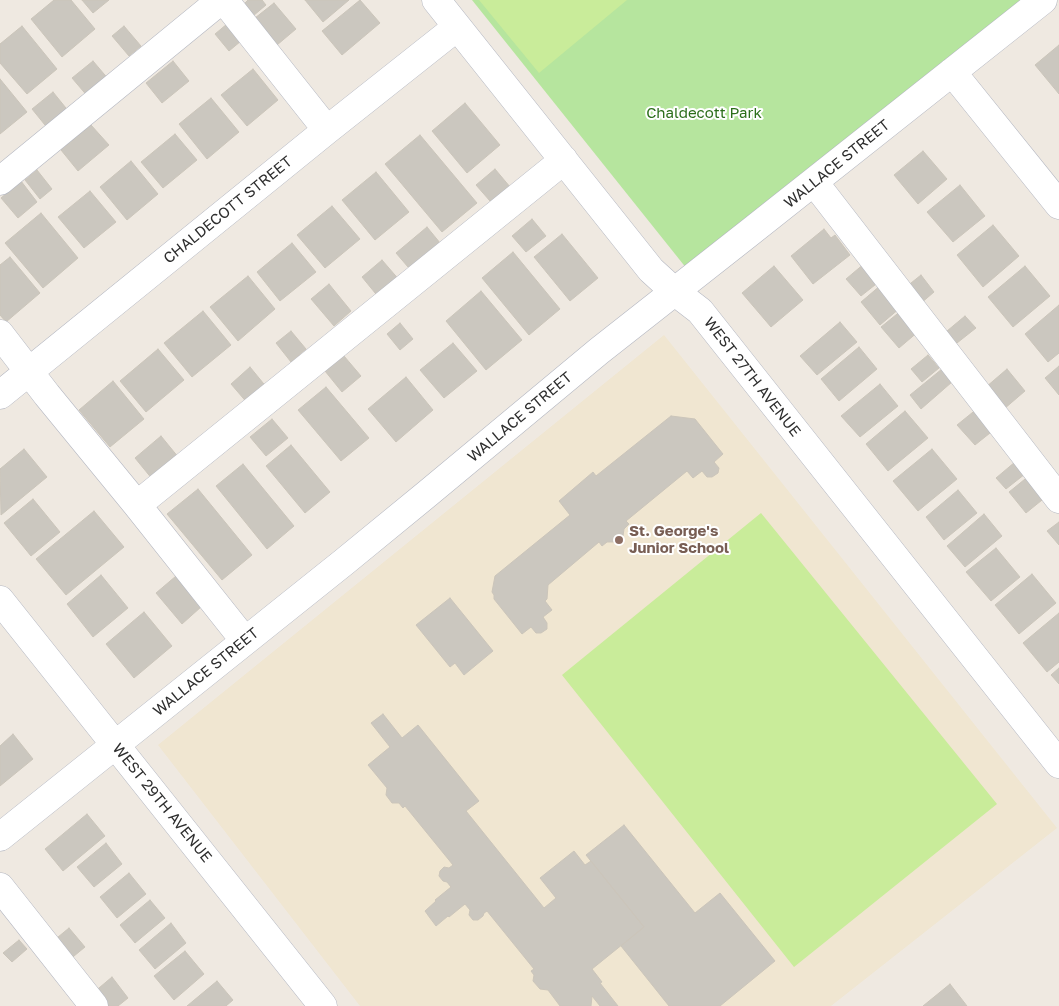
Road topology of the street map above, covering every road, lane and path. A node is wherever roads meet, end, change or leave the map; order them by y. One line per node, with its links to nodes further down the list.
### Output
1 (223, 0): 6 (street); 8 (street)
2 (436, 0): 4 (street, WEST 27TH AVENUE)
3 (1043, 0): 5 (street, WALLACE STREET)
4 (457, 26): 6 (street, CHALDECOTT STREET); 7 (street, WEST 27TH AVENUE)
5 (952, 72): 9 (street, WALLACE STREET); 10 (street)
6 (327, 130): 13 (street, CHALDECOTT STREET)
7 (564, 160): 11 (street, WEST 27TH AVENUE); 16 (street)
8 (0, 181)
9 (814, 182): 11 (street, WALLACE STREET); 15 (street)
10 (1059, 205)
11 (674, 292): 18 (street, WALLACE STREET); 20 (street, WEST 27TH AVENUE)
12 (0, 334): 13 (street)
13 (29, 372): 14 (street, CHALDECOTT STREET); 16 (street)
14 (0, 395)
15 (1059, 499)
16 (136, 505): 18 (street)
17 (0, 600): 19 (street, WEST 29TH AVENUE)
18 (245, 641): 19 (street, WALLACE STREET)
19 (116, 745): 21 (street, WALLACE STREET); 24 (street, WEST 29TH AVENUE)
20 (1059, 764)
21 (0, 837)
22 (0, 888): 23 (street)
23 (94, 1006)
24 (324, 1006)

